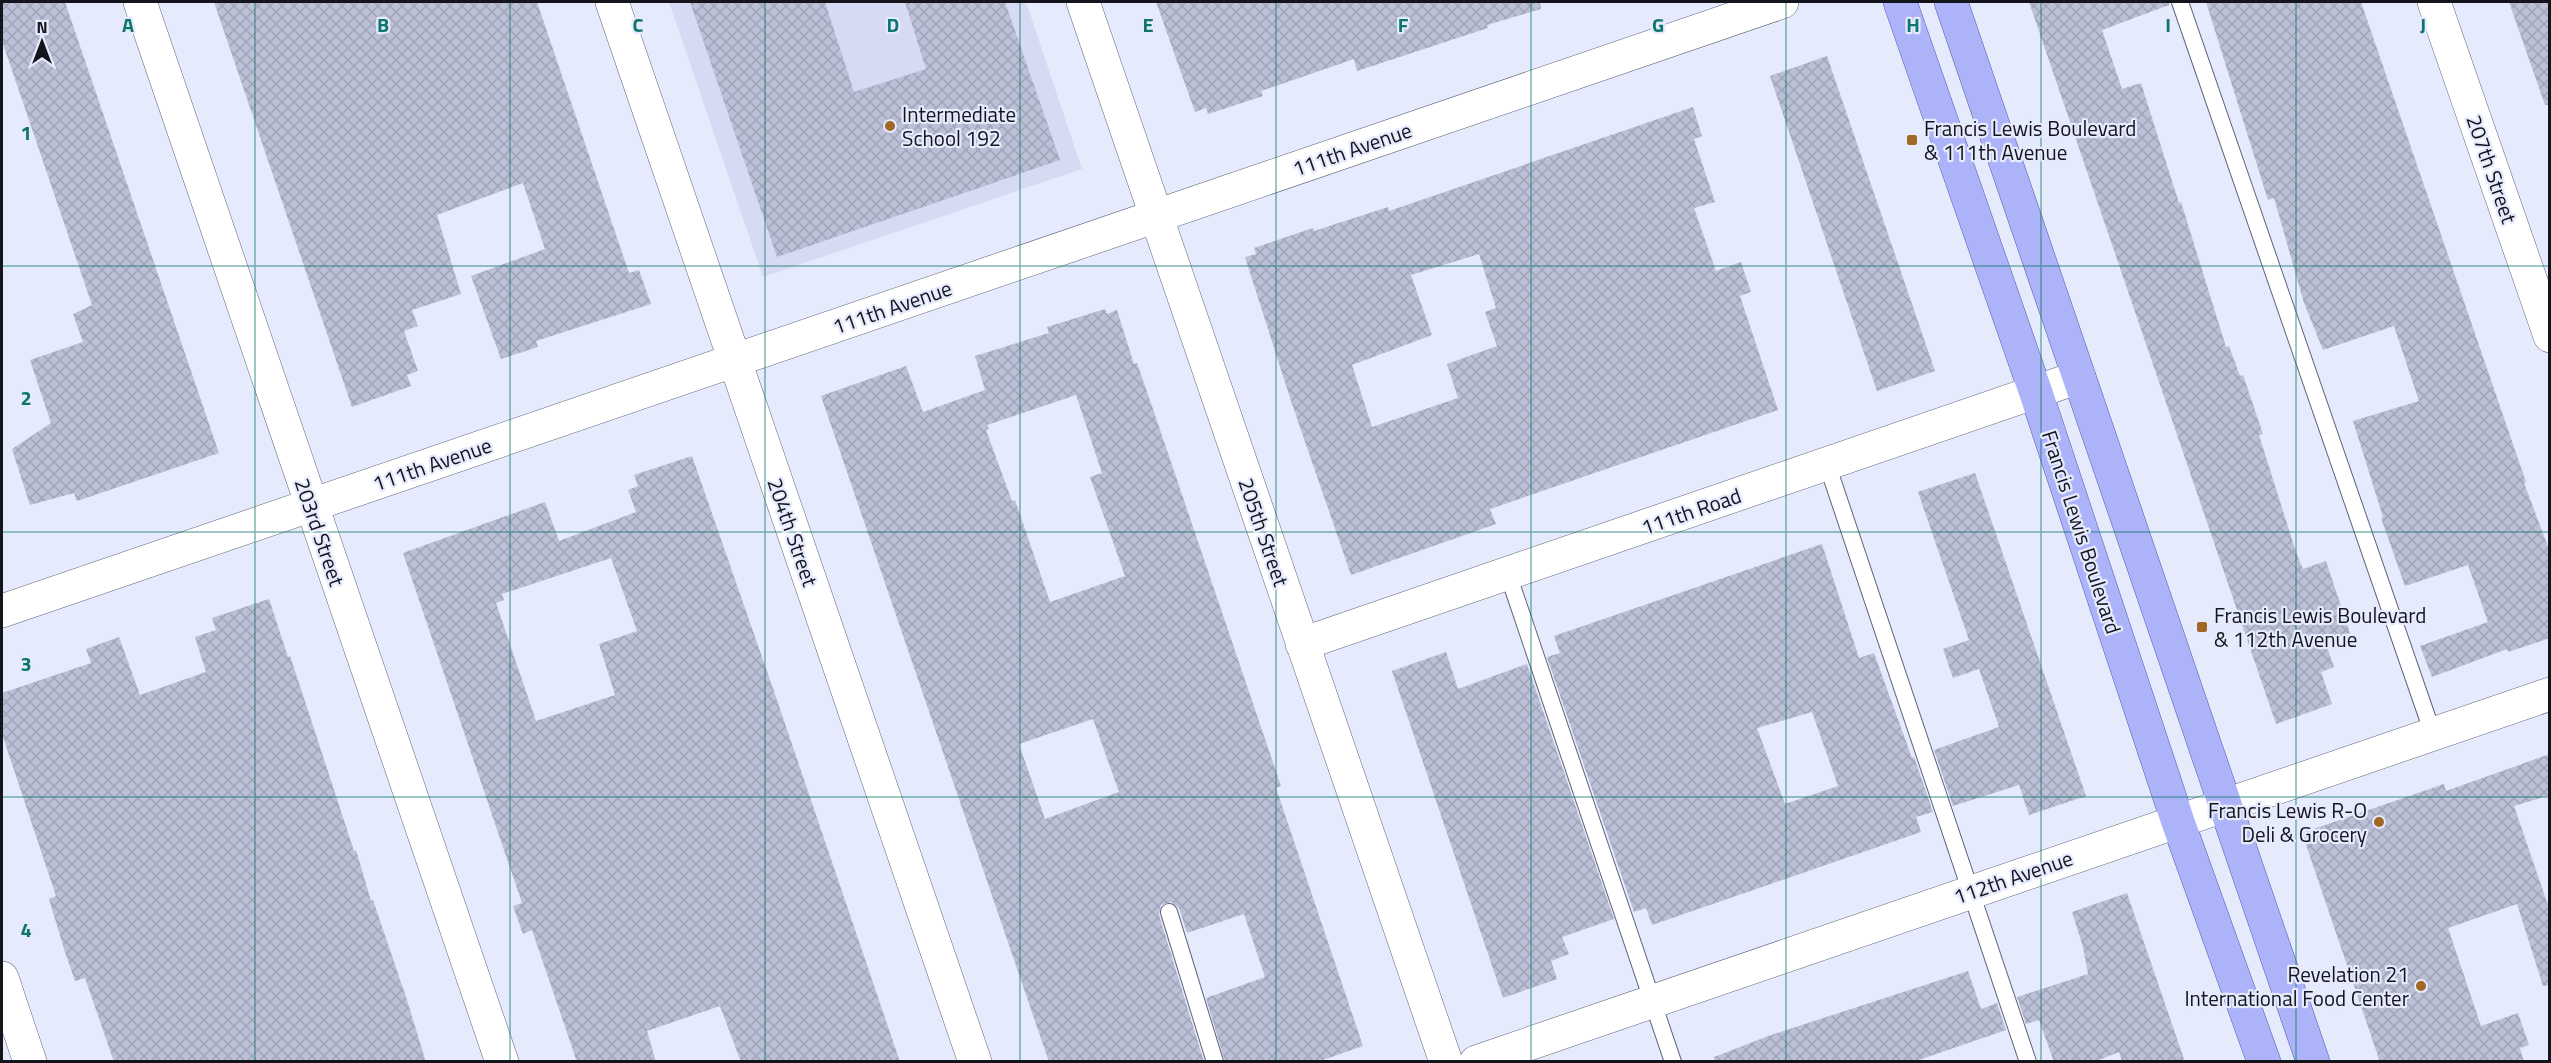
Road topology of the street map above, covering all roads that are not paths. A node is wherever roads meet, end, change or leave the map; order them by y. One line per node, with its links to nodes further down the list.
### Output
1 (140, 2): 15 (street, 203rd Street)
2 (612, 2): 11 (street, 204th Street)
3 (1083, 2): 9 (street, 205th Street)
4 (1782, 2): 9 (street, 111th Avenue)
5 (1900, 2): 13 (main road, Francis Lewis Boulevard)
6 (1951, 2): 12 (main road)
7 (2180, 2): 20 (lane)
8 (2434, 2): 10 (street, 207th Street)
9 (1156, 217): 11 (street, 111th Avenue); 18 (street, 205th Street)
10 (2550, 336)
11 (734, 361): 15 (street, 111th Avenue); 29 (street, 204th Street)
12 (2079, 378): 13 (street, 111th Road); 21 (main road)
13 (2036, 393): 14 (street, 111th Road); 22 (main road, Francis Lewis Boulevard)
14 (1827, 464): 16 (street, 111th Road); 23 (lane)
15 (311, 506): 17 (street, 111th Avenue); 28 (street, 203rd Street)
16 (1508, 574): 18 (street, 111th Road); 26 (lane)
17 (2, 610)
18 (1302, 644): 31 (street, 205th Street)
19 (2550, 694): 20 (street, 112th Avenue)
20 (2433, 735): 21 (street, 112th Avenue)
21 (2226, 806): 22 (street, 112th Avenue); 36 (main road)
22 (2178, 822): 23 (street, 112th Avenue); 35 (main road, Francis Lewis Boulevard)
23 (1971, 891): 26 (street, 112th Avenue); 34 (lane)
24 (1169, 912): 30 (lane)
25 (2, 978): 27 (street)
26 (1653, 1001): 32 (street, 112th Avenue); 33 (lane)
27 (30, 1062)
28 (502, 1062)
29 (975, 1062)
30 (1215, 1062)
31 (1446, 1062)
32 (1476, 1062)
33 (1672, 1062)
34 (2028, 1062)
35 (2264, 1062)
36 (2313, 1062)

